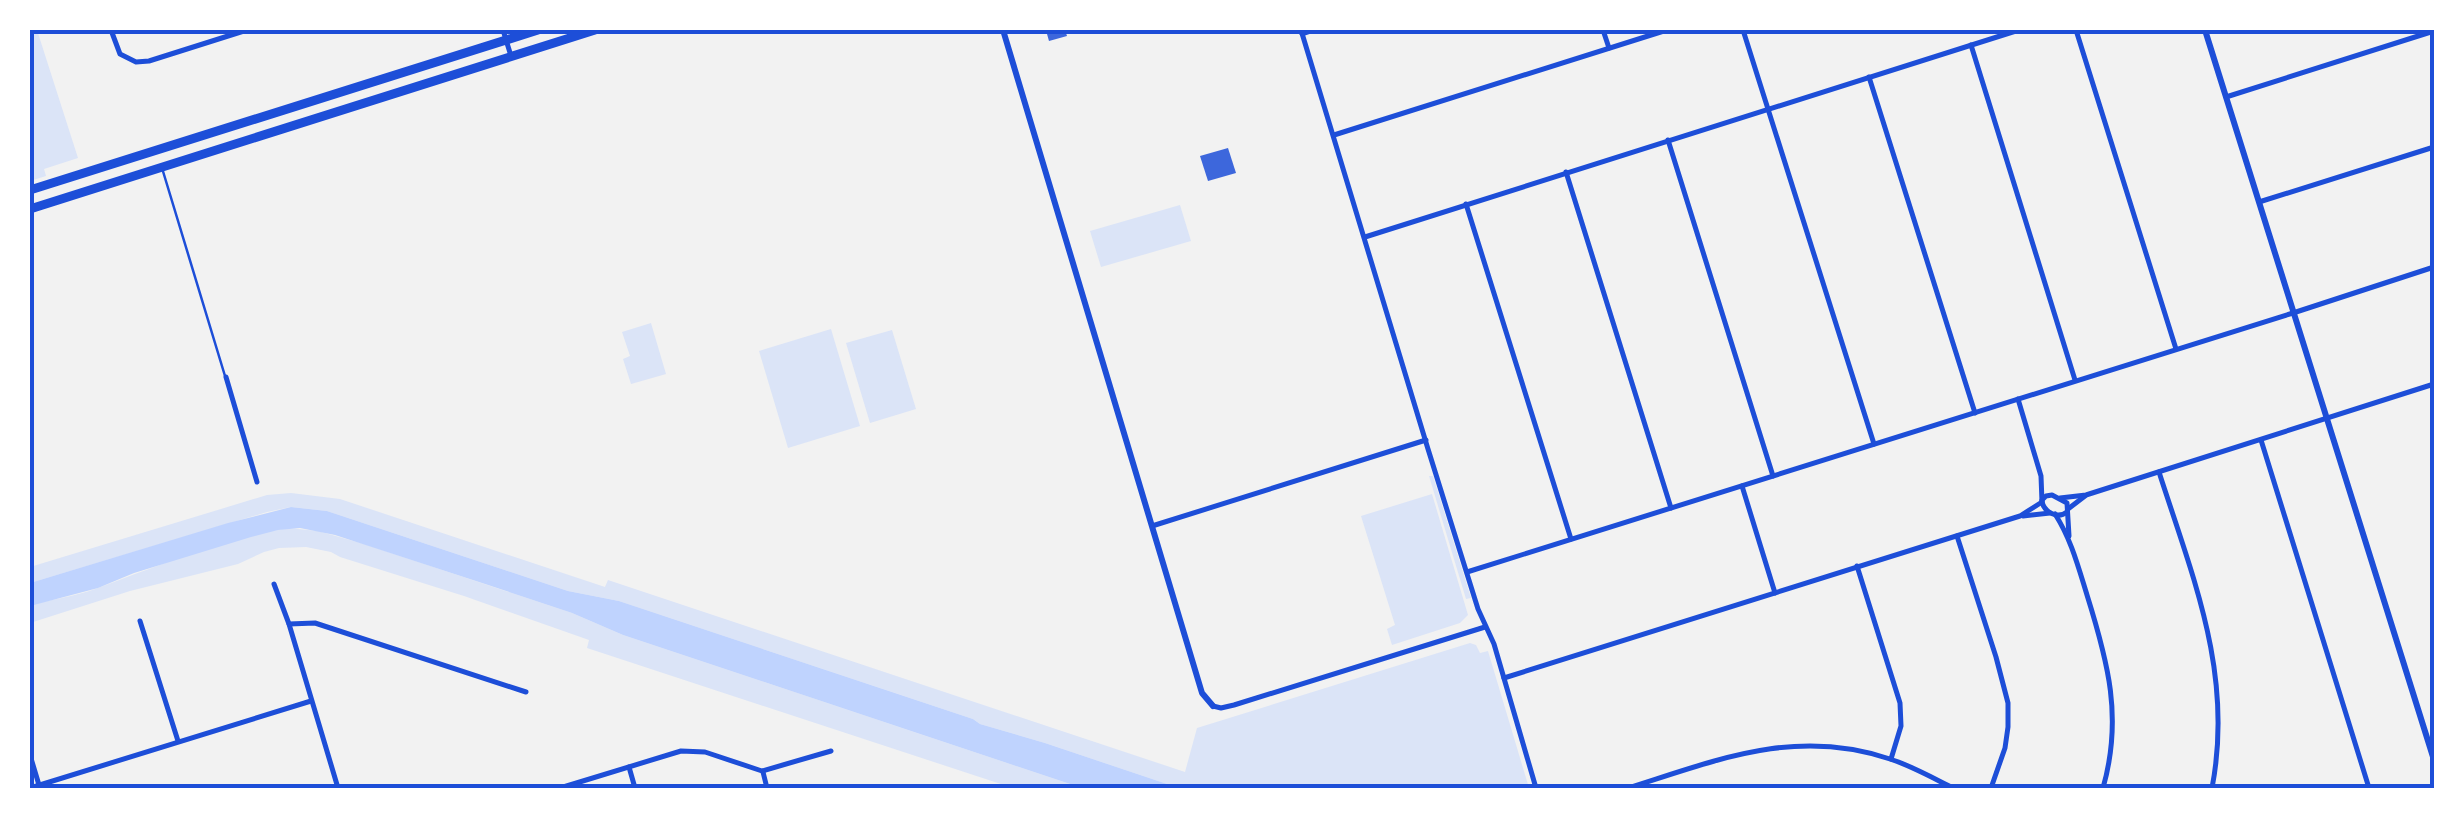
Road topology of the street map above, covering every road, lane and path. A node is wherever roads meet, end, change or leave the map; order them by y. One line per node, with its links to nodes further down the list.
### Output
1 (110, 30): 2 (street)
2 (247, 30)
3 (538, 30): 15 (main road)
4 (596, 30): 18 (main road)
5 (1003, 30): 57 (street)
6 (1314, 30): 13 (street)
7 (1603, 30): 17 (street)
8 (1667, 30): 17 (street)
9 (1744, 30): 21 (street)
10 (2019, 30): 16 (street)
11 (2076, 30): 34 (street)
12 (2205, 30): 20 (street)
13 (1302, 32): 22 (street)
14 (2434, 32): 20 (street)
15 (505, 35): 18 (street); 27 (main road)
16 (1970, 46): 19 (street); 36 (street)
17 (1609, 48): 22 (street)
18 (512, 57): 25 (main road)
19 (1869, 77): 21 (street); 39 (street)
20 (2226, 97): 28 (street)
21 (1768, 109): 23 (street); 43 (street)
22 (1334, 135): 31 (street)
23 (1668, 140): 26 (street); 45 (street)
24 (2434, 146): 28 (street)
25 (161, 167): 30 (main road); 35 (lane)
26 (1566, 172): 29 (street); 52 (street)
27 (30, 190)
28 (2259, 202): 33 (street)
29 (1466, 204): 31 (street); 60 (street)
30 (30, 209)
31 (1364, 237): 41 (street)
32 (2434, 267): 33 (street)
33 (2293, 313): 34 (street); 40 (street)
34 (2176, 349): 36 (street)
35 (226, 377): 47 (street)
36 (2075, 380): 38 (street)
37 (2434, 384): 40 (street)
38 (2018, 399): 39 (street); 46 (street)
39 (1975, 413): 43 (street)
40 (2326, 420): 42 (street); 77 (street)
41 (1426, 440): 57 (street); 63 (street)
42 (2261, 440): 44 (street); 92 (street)
43 (1874, 444): 45 (street)
44 (2159, 472): 49 (street); 91 (street)
45 (1773, 476): 48 (street)
46 (2041, 476): 50 (street); 51 (street)
47 (258, 482)
48 (1742, 485): 52 (street); 65 (street)
49 (2086, 495): 50 (street); 53 (street)
50 (2058, 497): 51 (street); 53 (street)
51 (2042, 501): 55 (street); 56 (street)
52 (1672, 508): 60 (street)
53 (2067, 510): 55 (street); 61 (street)
54 (2434, 510): 58 (street)
55 (2052, 514): 56 (street); 61 (street)
56 (2020, 516): 59 (street)
57 (1152, 526): 72 (street)
58 (2434, 528)
59 (1957, 536): 62 (street); 89 (street)
60 (1570, 539): 63 (street)
61 (2069, 539): 90 (street)
62 (1857, 566): 65 (street); 76 (street)
63 (1467, 572): 68 (street)
64 (274, 584): 67 (street)
65 (1775, 593): 69 (street)
66 (140, 621): 73 (street)
67 (289, 624): 70 (street); 71 (street)
68 (1485, 627): 69 (street); 72 (street)
69 (1504, 678): 86 (street)
70 (526, 692)
71 (311, 700): 73 (street); 82 (street)
72 (1213, 706)
73 (178, 741): 80 (street)
74 (831, 750): 79 (street)
75 (30, 755): 80 (street)
76 (1892, 759): 87 (street); 88 (street)
77 (2434, 760)
78 (629, 766): 79 (street); 83 (street); 84 (street)
79 (762, 770): 85 (street)
80 (40, 786): 81 (street)
81 (30, 788)
82 (338, 788)
83 (560, 788)
84 (635, 788)
85 (768, 788)
86 (1536, 788)
87 (1628, 788)
88 (1953, 788)
89 (1990, 788)
90 (2103, 788)
91 (2212, 788)
92 (2369, 788)

